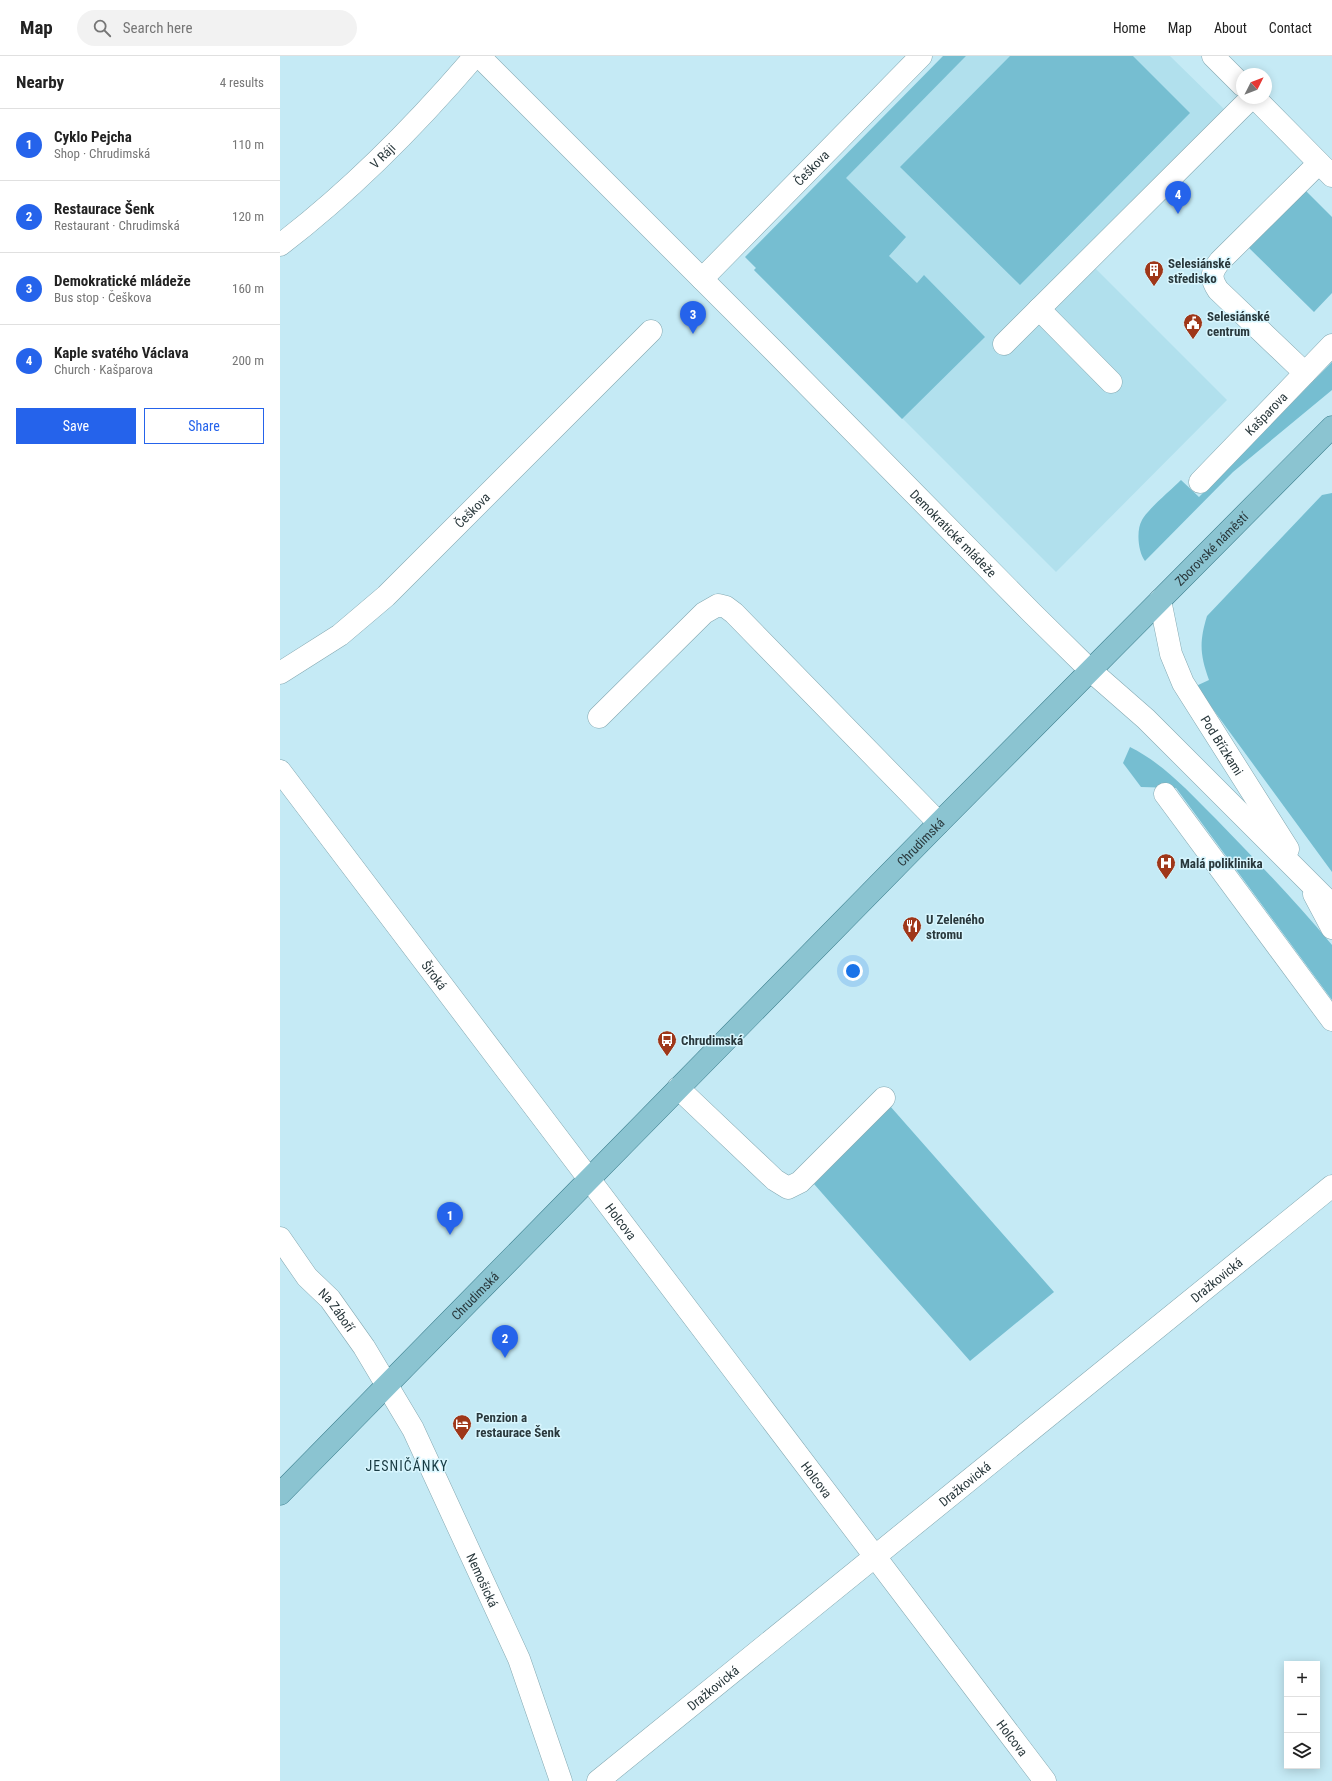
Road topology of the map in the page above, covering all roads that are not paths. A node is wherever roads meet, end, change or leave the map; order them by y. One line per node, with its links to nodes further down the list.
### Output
1 (475, 56): 9 (street, V Ráji)
2 (479, 56): 10 (street, Demokratické mládeže)
3 (921, 56): 10 (street, Češkova)
4 (1213, 56): 5 (street)
5 (1236, 79)
6 (1244, 104): 11 (street)
7 (1261, 104): 8 (street)
8 (1326, 169): 15 (street)
9 (280, 245)
10 (702, 279): 20 (street, Demokratické mládeže)
11 (1039, 309): 13 (street); 16 (street)
12 (651, 330): 21 (street, Češkova)
13 (1004, 344)
14 (1332, 345): 15 (street, Kašparova)
15 (1305, 373): 18 (street, Kašparova)
16 (1111, 382)
17 (1332, 427): 19 (main road, Zborovské náměstí)
18 (1200, 482)
19 (1160, 600): 20 (main road, Zborovské náměstí); 26 (street, Pod Břízkami)
20 (1090, 670): 25 (main road, Chrudimská); 26 (street, Pod Břízkami)
21 (280, 673)
22 (599, 717): 25 (street)
23 (280, 771): 32 (street, Široká)
24 (1165, 794): 29 (street)
25 (939, 823): 30 (main road, Chrudimská)
26 (1308, 881): 27 (street, Pod Břízkami); 28 (street, Pod Břízkami)
27 (1332, 905)
28 (1332, 928)
29 (1332, 1020)
30 (678, 1088): 31 (street); 32 (main road, Chrudimská)
31 (884, 1098)
32 (588, 1179): 35 (main road, Chrudimská); 37 (street, Holcova)
33 (1332, 1186): 37 (street, Dražkovická)
34 (280, 1238): 35 (street, Na Záboří)
35 (388, 1385): 36 (main road, Chrudimská); 38 (street, Nemošická)
36 (280, 1494)
37 (875, 1557): 39 (street, Dražkovická); 40 (street, Holcova)
38 (561, 1781)
39 (598, 1781)
40 (1045, 1781)

